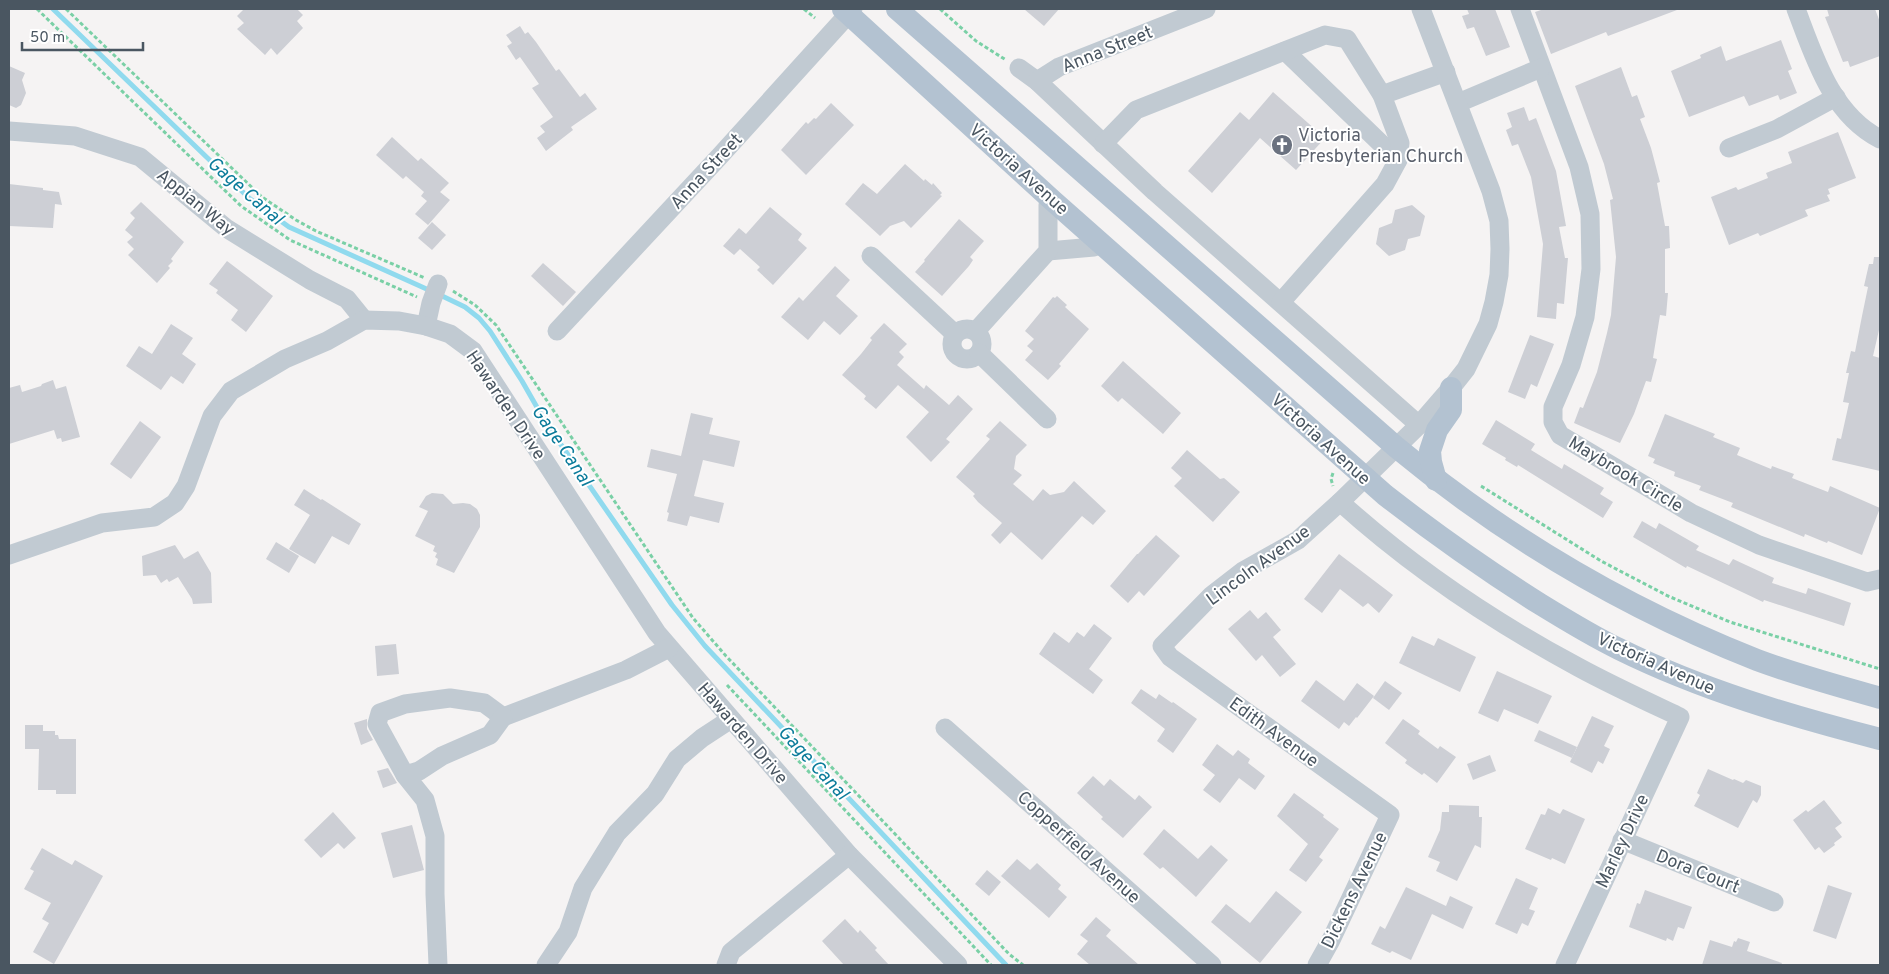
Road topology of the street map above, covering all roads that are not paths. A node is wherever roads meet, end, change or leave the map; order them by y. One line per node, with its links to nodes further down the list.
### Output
1 (897, 9): 35 (main road)
2 (1206, 9): 11 (street, Anna Street)
3 (1421, 9): 10 (street, Lincoln Avenue)
4 (1520, 9): 9 (street, Maybrook Circle)
5 (1796, 9): 13 (street)
6 (848, 10): 20 (main road, Victoria Avenue); 28 (street, Anna Street)
7 (1285, 51): 12 (street); 17 (street); 19 (street)
8 (1019, 68): 11 (street)
9 (1541, 68): 14 (street); 40 (street, Maybrook Circle)
10 (1446, 72): 12 (street); 14 (street, Lincoln Avenue)
11 (1037, 81): 17 (street)
12 (1382, 95): 19 (street)
13 (1836, 97): 16 (street); 18 (street)
14 (1458, 103): 32 (street, Lincoln Avenue)
15 (9, 131): 26 (street, Appian Way)
16 (1880, 139)
17 (1103, 144): 25 (street)
18 (1729, 148)
19 (1398, 160): 25 (street)
20 (1052, 200): 21 (main road, Victoria Avenue); 22 (street)
21 (1101, 243): 22 (street); 36 (main road, Victoria Avenue)
22 (1048, 251): 29 (street)
23 (871, 256): 30 (street)
24 (435, 291): 27 (street)
25 (1280, 302): 34 (street)
26 (364, 320): 27 (street, Hawarden Drive); 39 (street)
27 (426, 326): 42 (street, Hawarden Drive)
28 (557, 331)
29 (976, 331): 30 (street); 31 (street)
30 (954, 334): 31 (street)
31 (979, 353): 33 (street)
32 (1452, 388): 34 (street, Lincoln Avenue); 37 (main road)
33 (1046, 419)
34 (1419, 425): 35 (street, Lincoln Avenue)
35 (1396, 447): 36 (street, Lincoln Avenue); 37 (main road)
36 (1365, 477): 38 (street, Lincoln Avenue); 47 (main road, Victoria Avenue)
37 (1436, 480): 43 (main road)
38 (1340, 502): 41 (street, Lincoln Avenue); 50 (street, Marley Drive)
39 (9, 555)
40 (1880, 579)
41 (1162, 646): 49 (street, Edith Avenue)
42 (669, 648): 44 (street); 45 (street, Hawarden Drive)
43 (1880, 698)
44 (503, 717): 48 (street); 48 (street)
45 (731, 719): 51 (street, Hawarden Drive); 54 (street)
46 (945, 728): 57 (street, Copperfield Avenue)
47 (1880, 739)
48 (405, 775): 53 (street)
49 (1390, 815): 58 (street, Dickens Avenue)
50 (1622, 840): 52 (street, Dora Court); 59 (street, Marley Drive)
51 (849, 855): 55 (street); 56 (street, Hawarden Drive)
52 (1774, 902)
53 (438, 965)
54 (546, 965)
55 (726, 965)
56 (958, 965)
57 (1212, 965)
58 (1317, 965)
59 (1564, 965)

